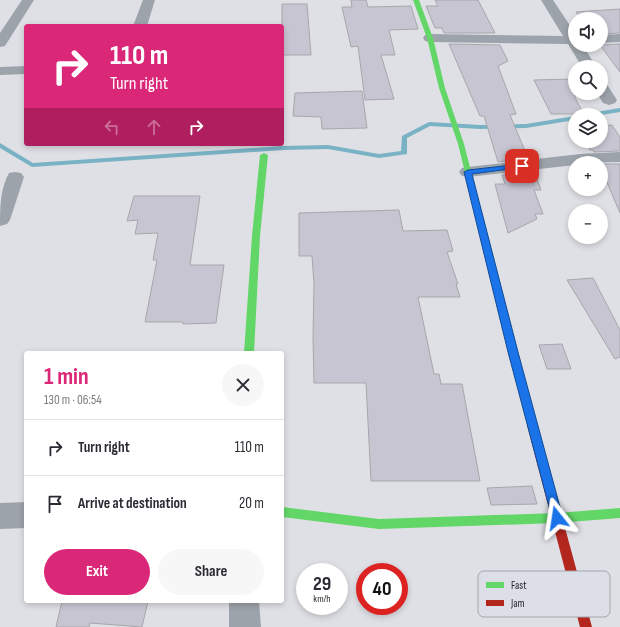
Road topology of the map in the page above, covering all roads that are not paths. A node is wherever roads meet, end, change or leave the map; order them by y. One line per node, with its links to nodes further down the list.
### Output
1 (28, 0): 11 (street)
2 (149, 0): 5 (street)
3 (416, 0): 7 (street)
4 (547, 0): 6 (street)
5 (141, 24)
6 (568, 32)
7 (430, 38): 10 (street); 16 (street)
8 (620, 38): 9 (street)
9 (608, 39)
10 (568, 42)
11 (0, 43)
12 (0, 70): 13 (street)
13 (24, 70)
14 (264, 156): 19 (street)
15 (620, 157): 16 (street)
16 (468, 172): 24 (street)
17 (16, 177): 18 (street)
18 (0, 220)
19 (249, 351)
20 (284, 512): 24 (street)
21 (620, 513): 24 (street)
22 (24, 515): 23 (street)
23 (0, 516)
24 (557, 518): 25 (street)
25 (571, 571)
26 (244, 603): 28 (street)
27 (583, 617): 29 (street)
28 (245, 627)
29 (586, 627)

